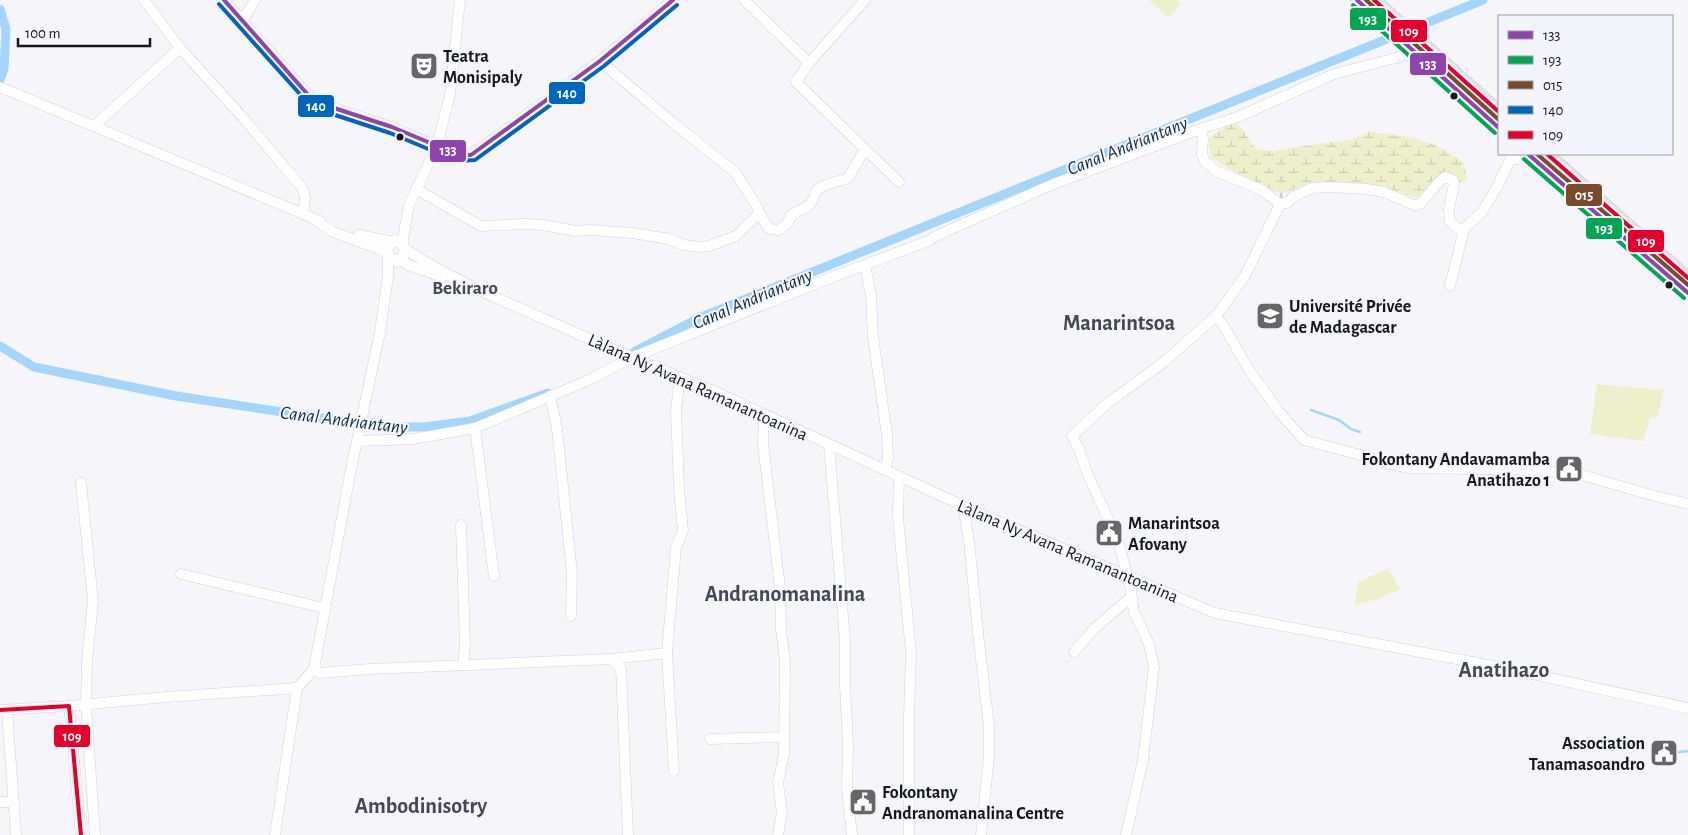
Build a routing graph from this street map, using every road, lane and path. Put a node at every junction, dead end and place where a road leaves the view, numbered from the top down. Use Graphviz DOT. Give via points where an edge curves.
graph roads {
  1 [pos="144,0"];
  2 [pos="224,0"];
  3 [pos="255,0"];
  4 [pos="460,0"];
  5 [pos="673,0"];
  6 [pos="744,0"];
  7 [pos="865,0"];
  8 [pos="1357,0"];
  9 [pos="1374,0"];
  10 [pos="243,20"];
  11 [pos="1396,28"];
  12 [pos="180,48"];
  13 [pos="1415,53"];
  14 [pos="600,61"];
  15 [pos="809,64"];
  16 [pos="0,87"];
  17 [pos="1498,111"];
  18 [pos="94,126"];
  19 [pos="1498,127"];
  20 [pos="1200,129"];
  21 [pos="437,146"];
  22 [pos="865,149"];
  23 [pos="1529,155"];
  24 [pos="1548,155"];
  25 [pos="899,182"];
  26 [pos="416,189"];
  27 [pos="1283,204"];
  28 [pos="303,214"];
  29 [pos="759,214"];
  30 [pos="314,219"];
  31 [pos="404,226"];
  32 [pos="1464,229"];
  33 [pos="393,242"];
  34 [pos="405,249"];
  35 [pos="388,254"];
  36 [pos="400,260"];
  37 [pos="865,265"];
  38 [pos="388,276"];
  39 [pos="1688,278"];
  40 [pos="1450,286"];
  41 [pos="481,291"];
  42 [pos="1688,293"];
  43 [pos="1219,320"];
  44 [pos="633,358"];
  45 [pos="680,377"];
  46 [pos="550,396"];
  47 [pos="764,416"];
  48 [pos="475,428"];
  49 [pos="358,441"];
  50 [pos="829,445"];
  51 [pos="885,470"];
  52 [pos="900,476"];
  53 [pos="81,483"];
  54 [pos="1688,504"];
  55 [pos="963,506"];
  56 [pos="461,525"];
  57 [pos="181,574"];
  58 [pos="494,576"];
  59 [pos="1129,578"];
  60 [pos="1131,597"];
  61 [pos="324,608"];
  62 [pos="571,616"];
  63 [pos="1074,652"];
  64 [pos="667,653"];
  65 [pos="611,659"];
  66 [pos="463,665"];
  67 [pos="314,669"];
  68 [pos="297,688"];
  69 [pos="86,705"];
  70 [pos="69,706"];
  71 [pos="1688,708"];
  72 [pos="3,710"];
  73 [pos="784,737"];
  74 [pos="710,739"];
  75 [pos="674,771"];
  76 [pos="0,802"];
  77 [pos="14,802"];
  78 [pos="16,835"];
  79 [pos="81,835"];
  80 [pos="95,835"];
  81 [pos="276,835"];
  82 [pos="628,835"];
  83 [pos="778,835"];
  84 [pos="852,835"];
  85 [pos="909,835"];
  86 [pos="981,835"];
  87 [pos="1126,835"];
  1 -- 12 [label="street"];
  2 -- 10 [label="street"];
  3 -- 10 [label="street"];
  4 -- 21 [label="street" via="450,95"];
  5 -- 14 [label="street"];
  6 -- 15 [label="street"];
  7 -- 15 [label="street"];
  8 -- 11 [label="main road"];
  9 -- 11 [label="main road"];
  10 -- 21 [label="street" via="310,96"];
  11 -- 13 [label="main road"];
  11 -- 17 [label="main road" via="1432,52"];
  12 -- 18 [label="street"];
  12 -- 28 [label="street" via="303,189"];
  13 -- 19 [label="main road"];
  13 -- 20 [label="street" via="1334,74 1252,111"];
  14 -- 21 [label="street" via="471,154 459,155"];
  14 -- 29 [label="street" via="735,172"];
  15 -- 22 [label="street" via="796,82"];
  16 -- 18 [label="street"];
  18 -- 28 [label="street"];
  20 -- 27 [label="street" via="1205,162 1218,172 1262,190"];
  20 -- 37 [label="street" via="1051,185 928,241"];
  21 -- 26 [label="street"];
  22 -- 25 [label="street"];
  22 -- 29 [label="street" via="848,178 816,191 809,206 791,215 788,223 779,230 769,229"];
  23 -- 32 [label="street" via="1510,160 1482,212"];
  23 -- 42 [label="main road"];
  24 -- 39 [label="main road"];
  26 -- 29 [label="street" via="481,226 525,224 575,231 633,233 700,247 736,236"];
  26 -- 31 [label="street"];
  27 -- 32 [label="street" via="1312,188 1329,187 1384,192 1414,205 1420,204 1445,177 1454,183 1450,222"];
  27 -- 43 [label="street"];
  28 -- 30 [label="street"];
  30 -- 33 [label="street" via="356,234"];
  30 -- 35 [label="street" via="333,232"];
  31 -- 33 [label="street"];
  31 -- 34 [label="street"];
  32 -- 40 [label="street"];
  33 -- 34 [label="street" via="402,244"];
  33 -- 35 [label="street" via="387,249"];
  34 -- 36 [label="street"];
  34 -- 41 [label="street"];
  35 -- 36 [label="street" via="391,259"];
  35 -- 38 [label="street"];
  36 -- 38 [label="street"];
  36 -- 41 [label="street"];
  37 -- 44 [label="street"];
  37 -- 51 [label="street" via="887,435"];
  38 -- 49 [label="street"];
  41 -- 44 [label="street, Làlana Ny Avana Ramanantoanina"];
  43 -- 54 [label="street" via="1249,370 1304,440 1410,468 1534,469 1582,475"];
  43 -- 59 [label="street" via="1108,403 1072,436 1118,541"];
  44 -- 45 [label="street, Làlana Ny Avana Ramanantoanina"];
  44 -- 46 [label="street"];
  45 -- 47 [label="street, Làlana Ny Avana Ramanantoanina"];
  45 -- 64 [label="street" via="676,410 683,530 676,547"];
  46 -- 48 [label="street"];
  46 -- 62 [label="street" via="557,428 571,564"];
  47 -- 50 [label="street, Làlana Ny Avana Ramanantoanina"];
  47 -- 73 [label="street" via="763,443 785,662"];
  48 -- 49 [label="street" via="413,439"];
  48 -- 58 [label="street"];
  49 -- 61 [label="street"];
  50 -- 51 [label="street, Làlana Ny Avana Ramanantoanina"];
  50 -- 84 [label="street" via="845,641 847,789"];
  51 -- 52 [label="street, Làlana Ny Avana Ramanantoanina"];
  52 -- 55 [label="street, Làlana Ny Avana Ramanantoanina"];
  52 -- 85 [label="street" via="898,518 911,653"];
  53 -- 69 [label="street" via="93,601"];
  55 -- 59 [label="street, Làlana Ny Avana Ramanantoanina"];
  55 -- 86 [label="street" via="989,726"];
  56 -- 66 [label="street"];
  57 -- 61 [label="street"];
  59 -- 60 [label="street"];
  59 -- 71 [label="street, Làlana Ny Avana Ramanantoanina" via="1215,613 1510,669"];
  60 -- 63 [label="street" via="1094,629"];
  60 -- 87 [label="street" via="1154,667 1143,760"];
  61 -- 67 [label="street"];
  64 -- 65 [label="street"];
  64 -- 75 [label="street"];
  65 -- 66 [label="street"];
  65 -- 82 [label="street" via="620,668"];
  66 -- 67 [label="street" via="320,672"];
  67 -- 68 [label="street"];
  68 -- 69 [label="street"];
  68 -- 81 [label="street"];
  69 -- 70 [label="street"];
  69 -- 80 [label="street"];
  70 -- 72 [label="street"];
  70 -- 79 [label="street"];
  72 -- 77 [label="street"];
  73 -- 74 [label="street"];
  73 -- 83 [label="street" via="778,783 782,812"];
  76 -- 77 [label="street"];
  77 -- 78 [label="street"];
}
